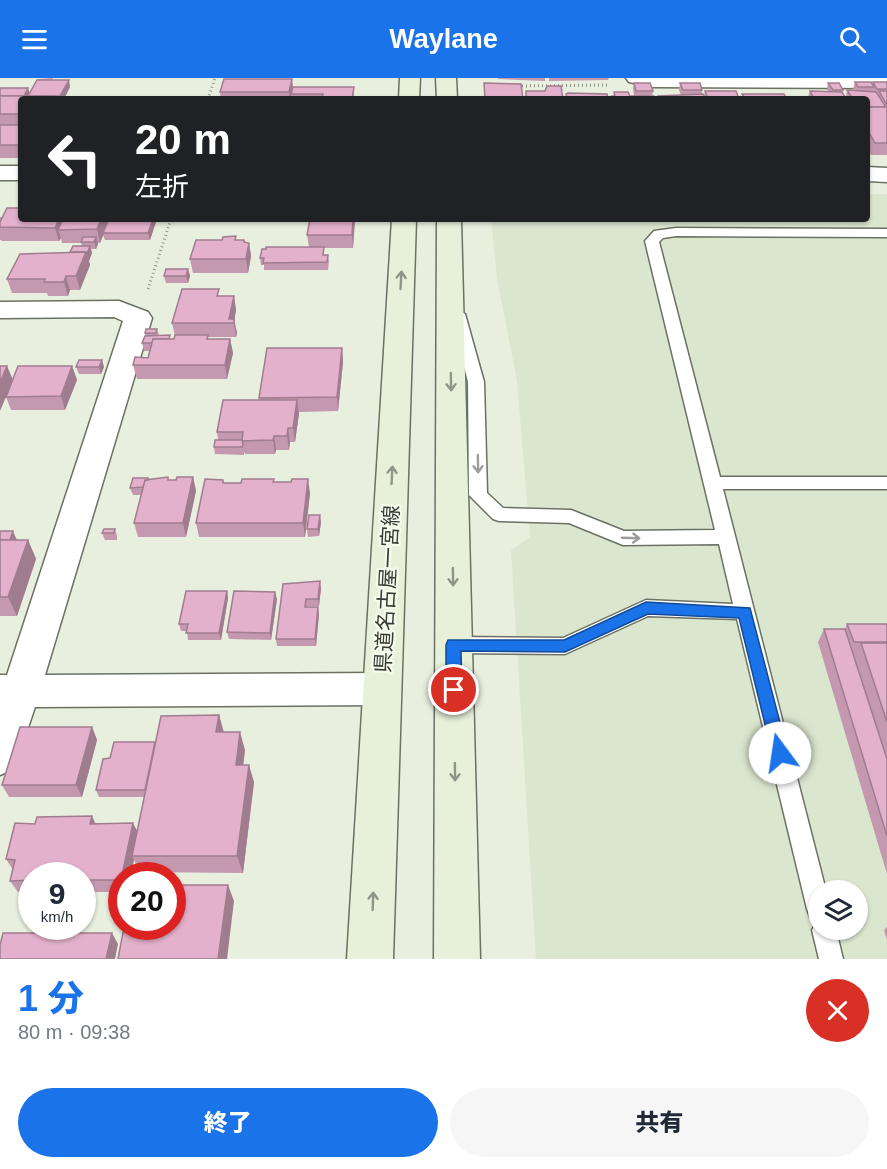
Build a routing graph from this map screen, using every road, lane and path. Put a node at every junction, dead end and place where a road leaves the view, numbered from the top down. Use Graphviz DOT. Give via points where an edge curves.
graph roads {
  1 [pos="214,78"];
  2 [pos="410,78"];
  3 [pos="446,78"];
  4 [pos="636,78"];
  5 [pos="791,80"];
  6 [pos="887,82"];
  7 [pos="612,85"];
  8 [pos="507,86"];
  9 [pos="209,96"];
  10 [pos="409,96"];
  11 [pos="447,96"];
  12 [pos="0,172"];
  13 [pos="18,172"];
  14 [pos="870,174"];
  15 [pos="887,175"];
  16 [pos="170,222"];
  17 [pos="404,222"];
  18 [pos="449,222"];
  19 [pos="887,233"];
  20 [pos="449,284"];
  21 [pos="0,310"];
  22 [pos="138,318"];
  23 [pos="713,483"];
  24 [pos="887,483"];
  25 [pos="726,537"];
  26 [pos="745,612"];
  27 [pos="454,645"];
  28 [pos="382,689"];
  29 [pos="10,691"];
  30 [pos="0,757"];
  31 [pos="812,880"];
  32 [pos="826,940"];
  33 [pos="370,959"];
  34 [pos="457,959"];
  35 [pos="831,959"];
  1 -- 9 [label="path"];
  2 -- 10 [label="main road"];
  3 -- 11 [label="main road"];
  4 -- 5 [label="street"];
  5 -- 6 [label="street"];
  7 -- 8 [label="path"];
  12 -- 13 [label="street"];
  14 -- 15 [label="street"];
  16 -- 22 [label="path"];
  28 -- 17 [label="main road, 県道名古屋一宮線, one-way"];
  18 -- 20 [label="main road"];
  19 -- 23 [label="lane" via="676,232 659,234 652,241"];
  20 -- 25 [label="lane, one-way" via="476,382 478,495 491,509 499,514 571,517 623,538"];
  20 -- 27 [label="main road, one-way"];
  21 -- 22 [label="street" via="118,309"];
  22 -- 29 [label="street"];
  23 -- 24 [label="lane"];
  23 -- 25 [label="lane"];
  25 -- 26 [label="lane"];
  26 -- 27 [label="lane" via="646,608 565,646"];
  26 -- 31 [label="lane"];
  27 -- 34 [label="main road, one-way"];
  28 -- 29 [label="street"];
  33 -- 28 [label="main road, 県道名古屋一宮線, one-way"];
  29 -- 30 [label="street"];
  32 -- 35 [label="lane"];
}
